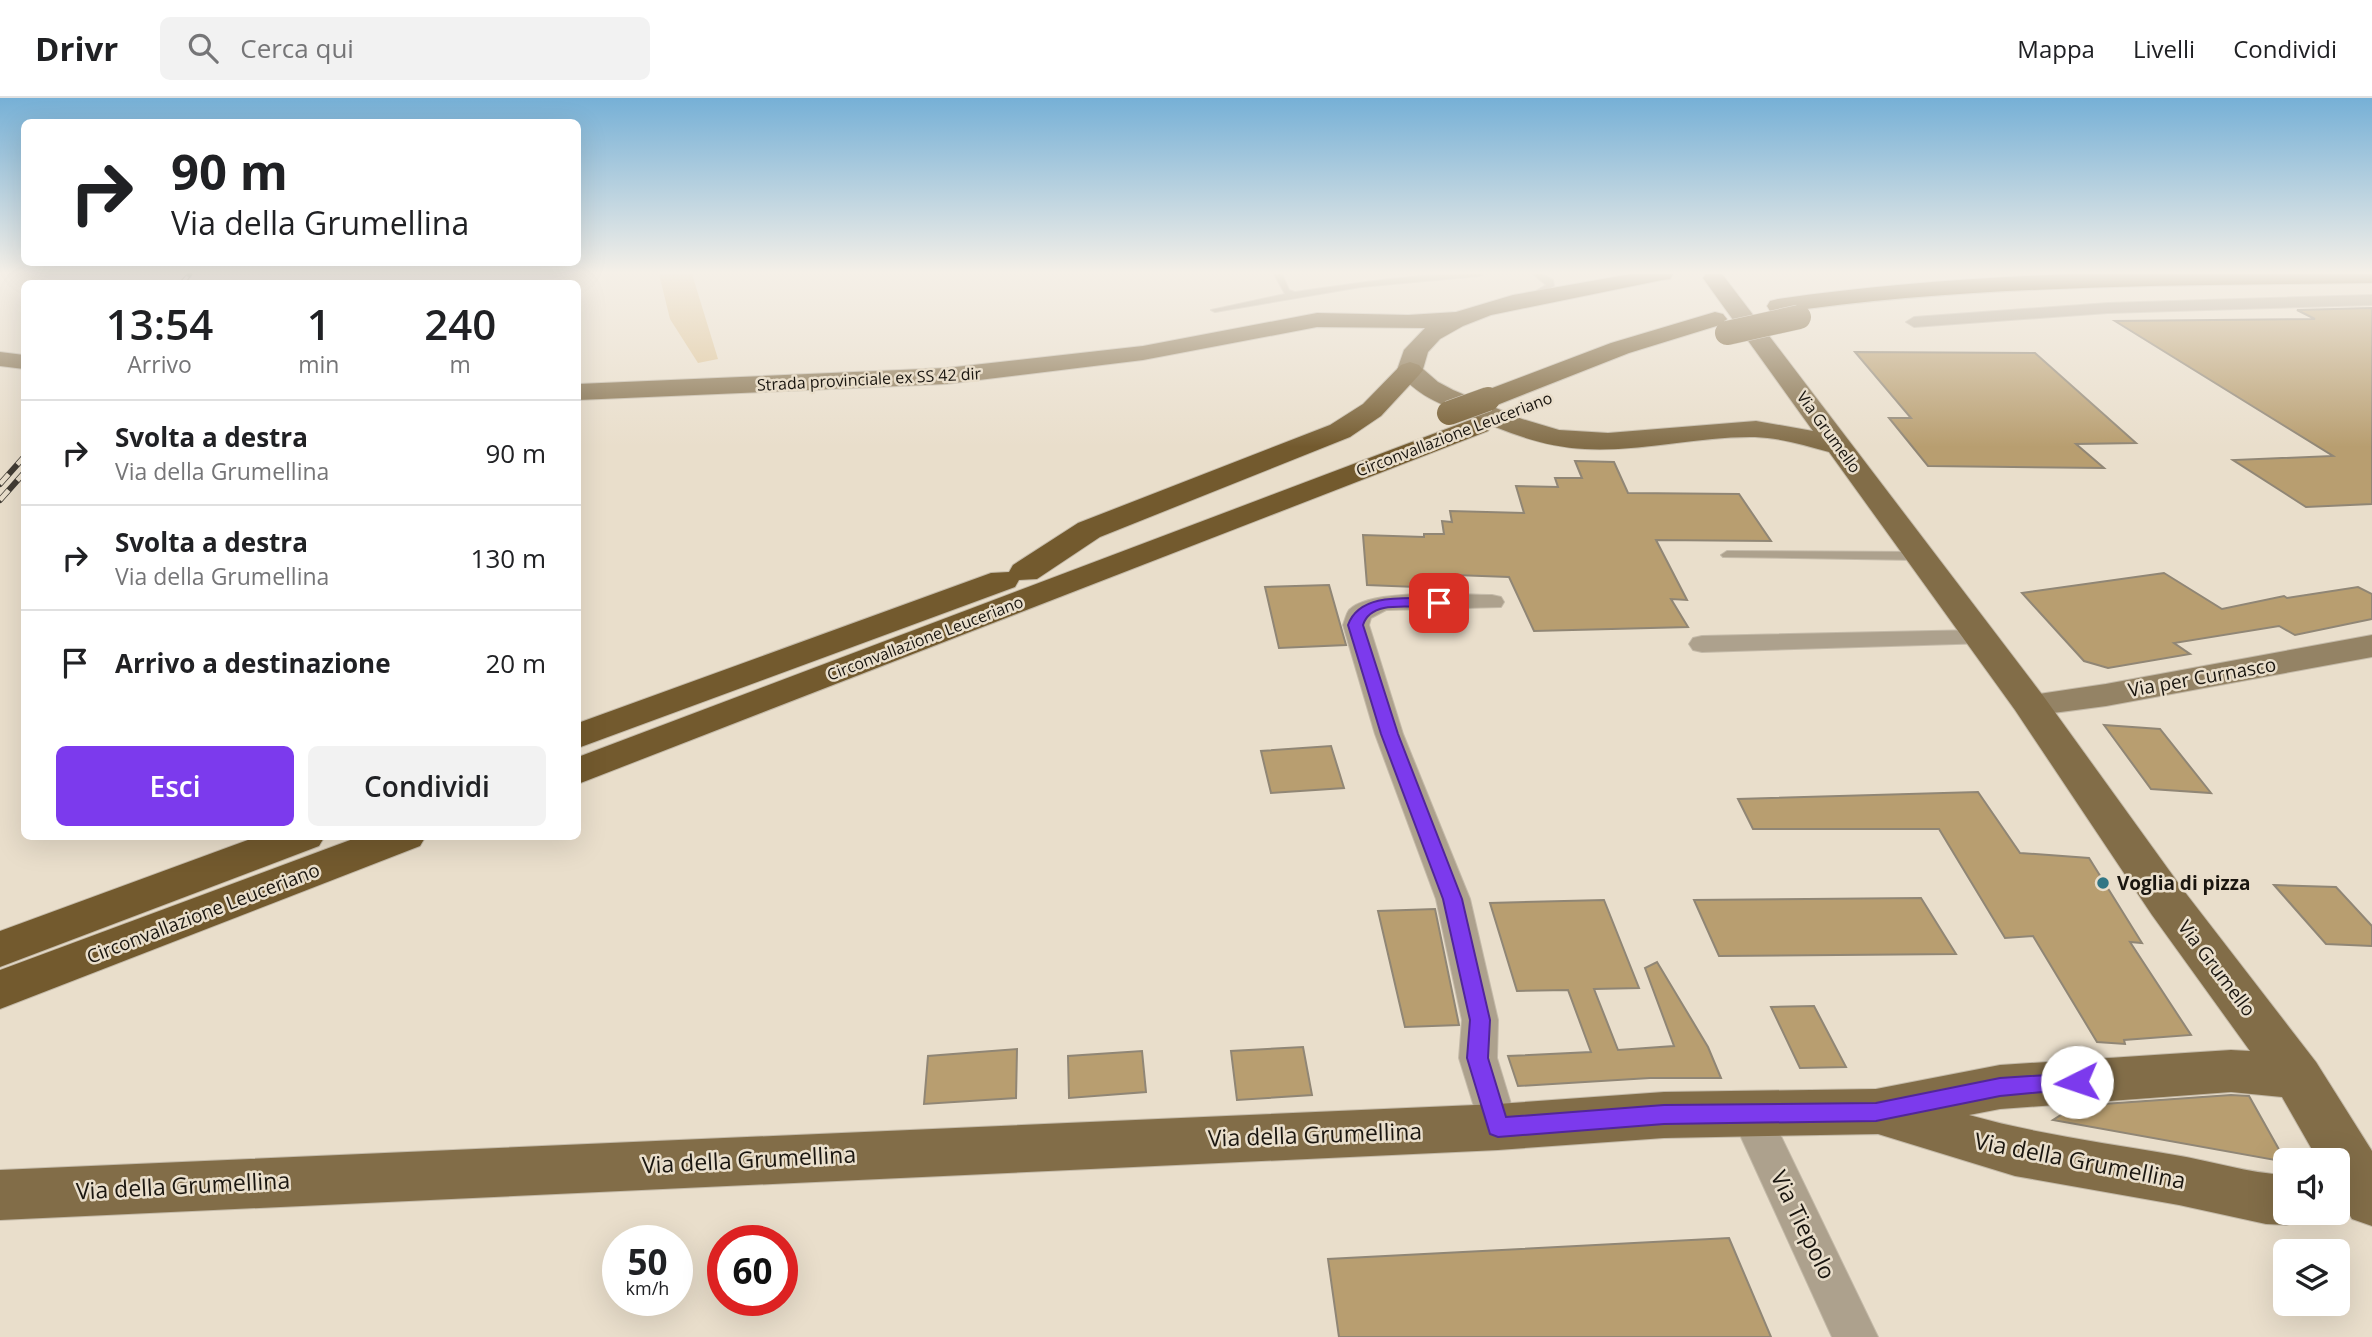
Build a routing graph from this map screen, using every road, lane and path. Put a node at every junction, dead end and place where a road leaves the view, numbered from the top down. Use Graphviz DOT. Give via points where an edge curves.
graph roads {
  1 [pos="1257,332"];
  2 [pos="1396,332"];
  3 [pos="1440,332"];
  4 [pos="1694,332"];
  5 [pos="1709,332"];
  6 [pos="1756,332"];
  7 [pos="0,359"];
  8 [pos="1413,361"];
  9 [pos="21,362"];
  10 [pos="581,392"];
  11 [pos="1483,412"];
  12 [pos="1840,446"];
  13 [pos="1727,555"];
  14 [pos="1919,556"];
  15 [pos="1025,572"];
  16 [pos="1492,602"];
  17 [pos="1979,638"];
  18 [pos="1702,644"];
  19 [pos="2372,646"];
  20 [pos="2031,705"];
  21 [pos="581,735"];
  22 [pos="581,770"];
  23 [pos="293,840"];
  24 [pos="395,840"];
  25 [pos="251,895"];
  26 [pos="0,949"];
  27 [pos="0,990"];
  28 [pos="0,1010"];
  29 [pos="2298,1077"];
  30 [pos="1750,1112"];
  31 [pos="1876,1112"];
  32 [pos="1498,1127"];
  33 [pos="0,1195"];
  34 [pos="2273,1199"];
  35 [pos="2350,1202"];
  36 [pos="2372,1202"];
  37 [pos="1855,1337"];
  1 -- 10 [label="main road, Strada provinciale ex SS 42 dir" via="1143,354 900,380"];
  2 -- 8 [label="main road, Strada provinciale ex SS 42 dir"];
  3 -- 8 [label="main road" via="1429,338"];
  4 -- 11 [label="highway, Circonvallazione Leuceriano" via="1620,348"];
  5 -- 11 [label="highway, Circonvallazione Leuceriano" via="1514,411"];
  6 -- 12 [label="main road, Via Grumello"];
  7 -- 9 [label="main road"];
  8 -- 12 [label="main road, Strada provinciale ex SS 42 dir" via="1417,380 1442,395 1559,438 1609,441 1756,429"];
  8 -- 15 [label="highway" via="1372,410 1340,431 1089,530"];
  11 -- 15 [label="highway, Circonvallazione Leuceriano, bridge" via="1449,414"];
  11 -- 22 [label="highway, Circonvallazione Leuceriano"];
  12 -- 14 [label="main road, Via Grumello"];
  13 -- 14 [label="lane"];
  14 -- 17 [label="main road, Via Grumello"];
  15 -- 21 [label="highway, Circonvallazione Leuceriano"];
  16 -- 32 [label="street" via="1386,603 1359,614 1356,625 1390,734 1452,899 1480,1020 1478,1058"];
  17 -- 18 [label="street"];
  17 -- 20 [label="main road, Via Grumello"];
  19 -- 20 [label="street, Via per Curnasco"];
  20 -- 29 [label="main road, Via Grumello" via="2168,902"];
  23 -- 26 [label="highway, Circonvallazione Leuceriano"];
  24 -- 25 [label="highway, Circonvallazione Leuceriano"];
  25 -- 27 [label="highway, Circonvallazione Leuceriano"];
  25 -- 28 [label="highway" via="183,942"];
  29 -- 31 [label="main road, Via della Grumellina" via="2231,1071 2000,1087"];
  29 -- 36 [label="main road, Via Grumello"];
  30 -- 31 [label="main road, Via della Grumellina"];
  30 -- 32 [label="main road, Via della Grumellina"];
  30 -- 37 [label="street, Via Tiepolo"];
  31 -- 34 [label="main road, Via della Grumellina" via="2015,1152"];
  32 -- 33 [label="main road, Via della Grumellina"];
  35 -- 36 [label="main road"];
}
